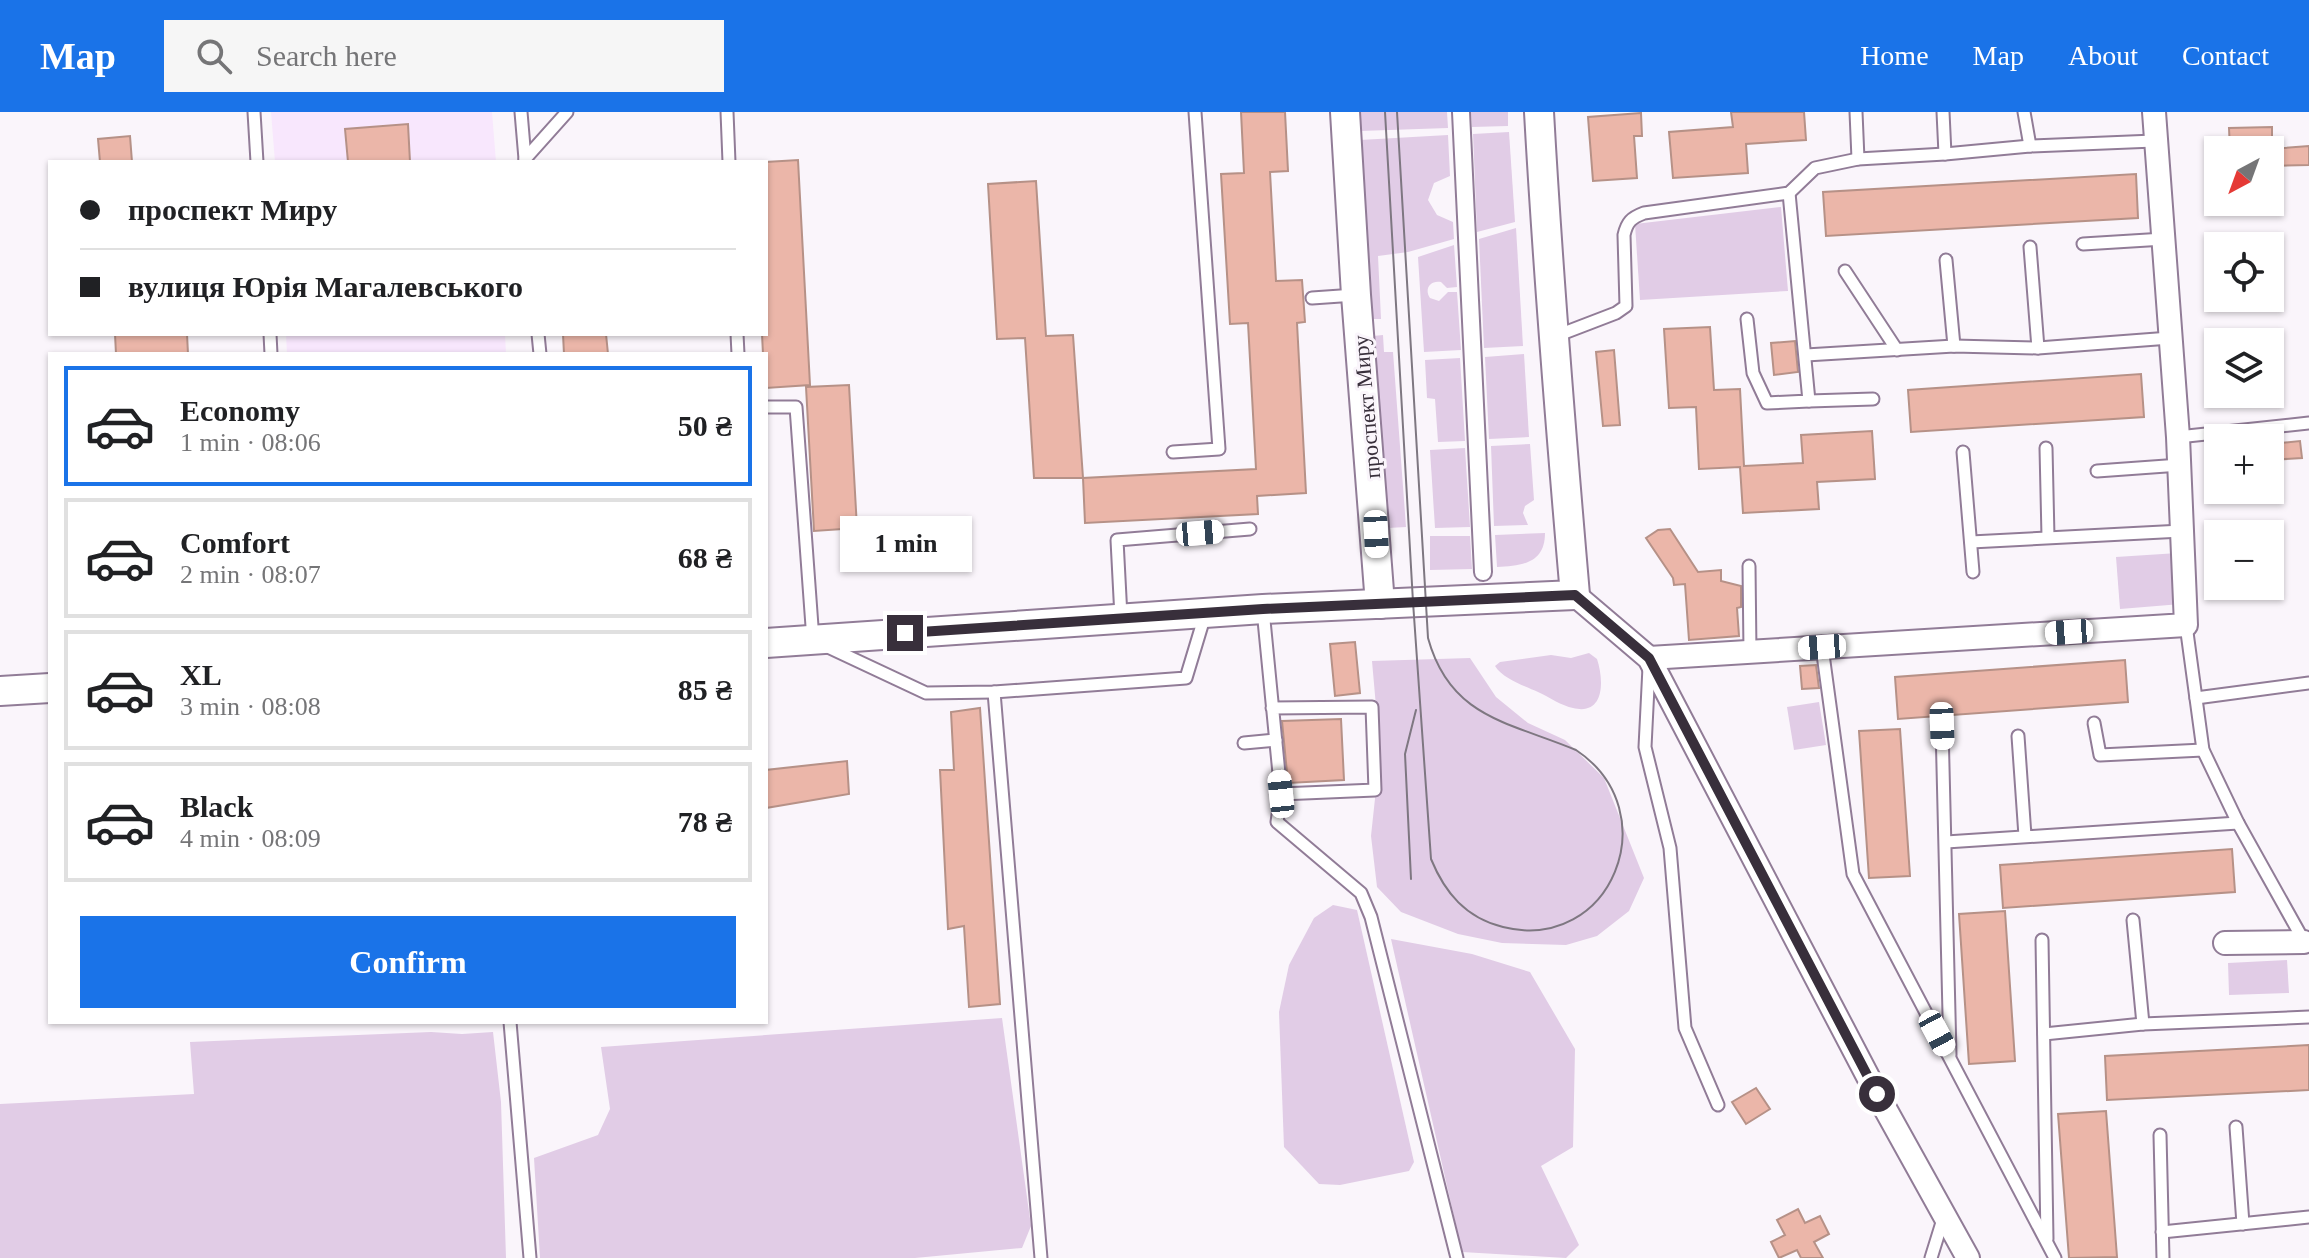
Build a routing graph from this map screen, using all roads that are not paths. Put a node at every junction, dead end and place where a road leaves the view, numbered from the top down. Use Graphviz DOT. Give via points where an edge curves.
graph roads {
  1 [pos="254,112"];
  2 [pos="521,112"];
  3 [pos="567,112"];
  4 [pos="727,112"];
  5 [pos="1195,112"];
  6 [pos="1345,112"];
  7 [pos="1461,112"];
  8 [pos="1539,112"];
  9 [pos="1856,112"];
  10 [pos="1943,112"];
  11 [pos="2024,112"];
  12 [pos="2154,112"];
  13 [pos="2154,141"];
  14 [pos="2030,146"];
  15 [pos="1945,154"];
  16 [pos="1858,159"];
  17 [pos="257,160"];
  18 [pos="525,160"];
  19 [pos="729,160"];
  20 [pos="1789,193"];
  21 [pos="2164,239"];
  22 [pos="2083,244"];
  23 [pos="2030,247"];
  24 [pos="1946,260"];
  25 [pos="1845,271"];
  26 [pos="1356,295"];
  27 [pos="1312,298"];
  28 [pos="1747,319"];
  29 [pos="1553,337"];
  30 [pos="2170,338"];
  31 [pos="1954,346"];
  32 [pos="2038,348"];
  33 [pos="1897,350"];
  34 [pos="1806,355"];
  35 [pos="1873,399"];
  36 [pos="1809,401"];
  37 [pos="768,407"];
  38 [pos="2309,423"];
  39 [pos="2178,437"];
  40 [pos="2046,448"];
  41 [pos="1173,452"];
  42 [pos="1963,452"];
  43 [pos="2180,465"];
  44 [pos="2097,471"];
  45 [pos="1250,529"];
  46 [pos="2182,531"];
  47 [pos="2048,537"];
  48 [pos="1971,542"];
  49 [pos="1749,566"];
  50 [pos="1483,572"];
  51 [pos="1973,572"];
  52 [pos="1575,595"];
  53 [pos="1380,604"];
  54 [pos="1263,609"];
  55 [pos="1206,613"];
  56 [pos="1121,618"];
  57 [pos="2186,625"];
  58 [pos="813,640"];
  59 [pos="768,643"];
  60 [pos="1822,647"];
  61 [pos="1750,652"];
  62 [pos="1649,658"];
  63 [pos="2309,683"];
  64 [pos="48,688"];
  65 [pos="0,691"];
  66 [pos="994,692"];
  67 [pos="2196,698"];
  68 [pos="1272,708"];
  69 [pos="2094,723"];
  70 [pos="1942,726"];
  71 [pos="2018,736"];
  72 [pos="1276,740"];
  73 [pos="1244,743"];
  74 [pos="2203,750"];
  75 [pos="1281,794"];
  76 [pos="2238,823"];
  77 [pos="2025,836"];
  78 [pos="1946,842"];
  79 [pos="2133,920"];
  80 [pos="2042,940"];
  81 [pos="2225,943"];
  82 [pos="2307,946"];
  83 [pos="2309,1017"];
  84 [pos="510,1024"];
  85 [pos="2143,1024"];
  86 [pos="2044,1034"];
  87 [pos="1951,1060"];
  88 [pos="1718,1105"];
  89 [pos="2236,1127"];
  90 [pos="2160,1135"];
  91 [pos="1944,1215"];
  92 [pos="2309,1217"];
  93 [pos="2243,1224"];
  94 [pos="2162,1232"];
  95 [pos="2047,1244"];
  96 [pos="530,1258"];
  97 [pos="1041,1258"];
  98 [pos="1457,1258"];
  99 [pos="1931,1258"];
  100 [pos="1968,1258"];
  101 [pos="2055,1258"];
  102 [pos="2163,1258"];
  1 -- 17 [label="lane"];
  2 -- 18 [label="lane"];
  3 -- 18 [label="lane"];
  4 -- 19 [label="lane"];
  5 -- 41 [label="lane" via="1219,449"];
  6 -- 26 [label="street, проспект Миру"];
  7 -- 50 [label="street"];
  8 -- 29 [label="street"];
  9 -- 16 [label="lane"];
  10 -- 15 [label="lane"];
  11 -- 14 [label="lane"];
  12 -- 13 [label="street"];
  13 -- 14 [label="lane"];
  13 -- 21 [label="street"];
  14 -- 15 [label="lane"];
  15 -- 16 [label="lane"];
  16 -- 20 [label="lane" via="1815,168"];
  20 -- 29 [label="lane" via="1632,218 1624,235 1626,306"];
  20 -- 34 [label="lane"];
  21 -- 22 [label="lane"];
  21 -- 30 [label="street"];
  23 -- 32 [label="lane"];
  24 -- 31 [label="lane"];
  25 -- 33 [label="lane"];
  26 -- 27 [label="lane"];
  26 -- 53 [label="street, проспект Миру"];
  28 -- 36 [label="lane" via="1753,373 1767,403"];
  29 -- 52 [label="street"];
  30 -- 32 [label="lane"];
  30 -- 39 [label="street"];
  31 -- 32 [label="lane"];
  31 -- 33 [label="lane"];
  33 -- 34 [label="lane"];
  34 -- 36 [label="lane"];
  35 -- 36 [label="lane"];
  37 -- 58 [label="lane" via="796,407"];
  38 -- 39 [label="lane"];
  39 -- 43 [label="street"];
  40 -- 47 [label="lane"];
  42 -- 48 [label="lane"];
  43 -- 44 [label="lane"];
  43 -- 46 [label="street"];
  45 -- 56 [label="lane" via="1117,540"];
  46 -- 47 [label="lane"];
  46 -- 57 [label="street"];
  47 -- 48 [label="lane"];
  48 -- 51 [label="lane"];
  49 -- 61 [label="lane"];
  52 -- 53 [label="street"];
  52 -- 62 [label="street"];
  53 -- 54 [label="street"];
  54 -- 55 [label="street"];
  54 -- 68 [label="lane"];
  55 -- 56 [label="street"];
  55 -- 66 [label="lane" via="1186,678"];
  56 -- 58 [label="street"];
  57 -- 60 [label="street"];
  57 -- 67 [label="lane"];
  58 -- 59 [label="street"];
  58 -- 66 [label="lane" via="926,693"];
  60 -- 61 [label="street"];
  60 -- 87 [label="lane" via="1853,874"];
  61 -- 62 [label="street"];
  62 -- 88 [label="lane" via="1645,747 1670,848 1685,1028"];
  62 -- 91 [label="street"];
  63 -- 67 [label="lane"];
  64 -- 65 [label="street"];
  66 -- 97 [label="lane"];
  67 -- 74 [label="lane"];
  68 -- 72 [label="lane"];
  68 -- 75 [label="lane" via="1372,707 1375,790"];
  69 -- 74 [label="lane" via="2100,755"];
  70 -- 78 [label="lane"];
  71 -- 77 [label="lane"];
  72 -- 73 [label="lane"];
  72 -- 75 [label="lane"];
  74 -- 76 [label="lane"];
  75 -- 98 [label="lane" via="1277,822 1361,893 1371,917"];
  76 -- 77 [label="lane"];
  76 -- 82 [label="lane"];
  77 -- 78 [label="lane"];
  78 -- 87 [label="lane"];
  79 -- 85 [label="lane"];
  80 -- 86 [label="lane"];
  81 -- 82 [label="street"];
  83 -- 85 [label="lane"];
  84 -- 96 [label="lane"];
  85 -- 86 [label="lane"];
  86 -- 95 [label="lane"];
  87 -- 95 [label="lane"];
  89 -- 93 [label="lane"];
  90 -- 94 [label="lane"];
  91 -- 99 [label="lane"];
  91 -- 100 [label="street"];
  92 -- 93 [label="lane"];
  93 -- 94 [label="lane"];
  94 -- 102 [label="lane"];
  95 -- 101 [label="lane"];
}
